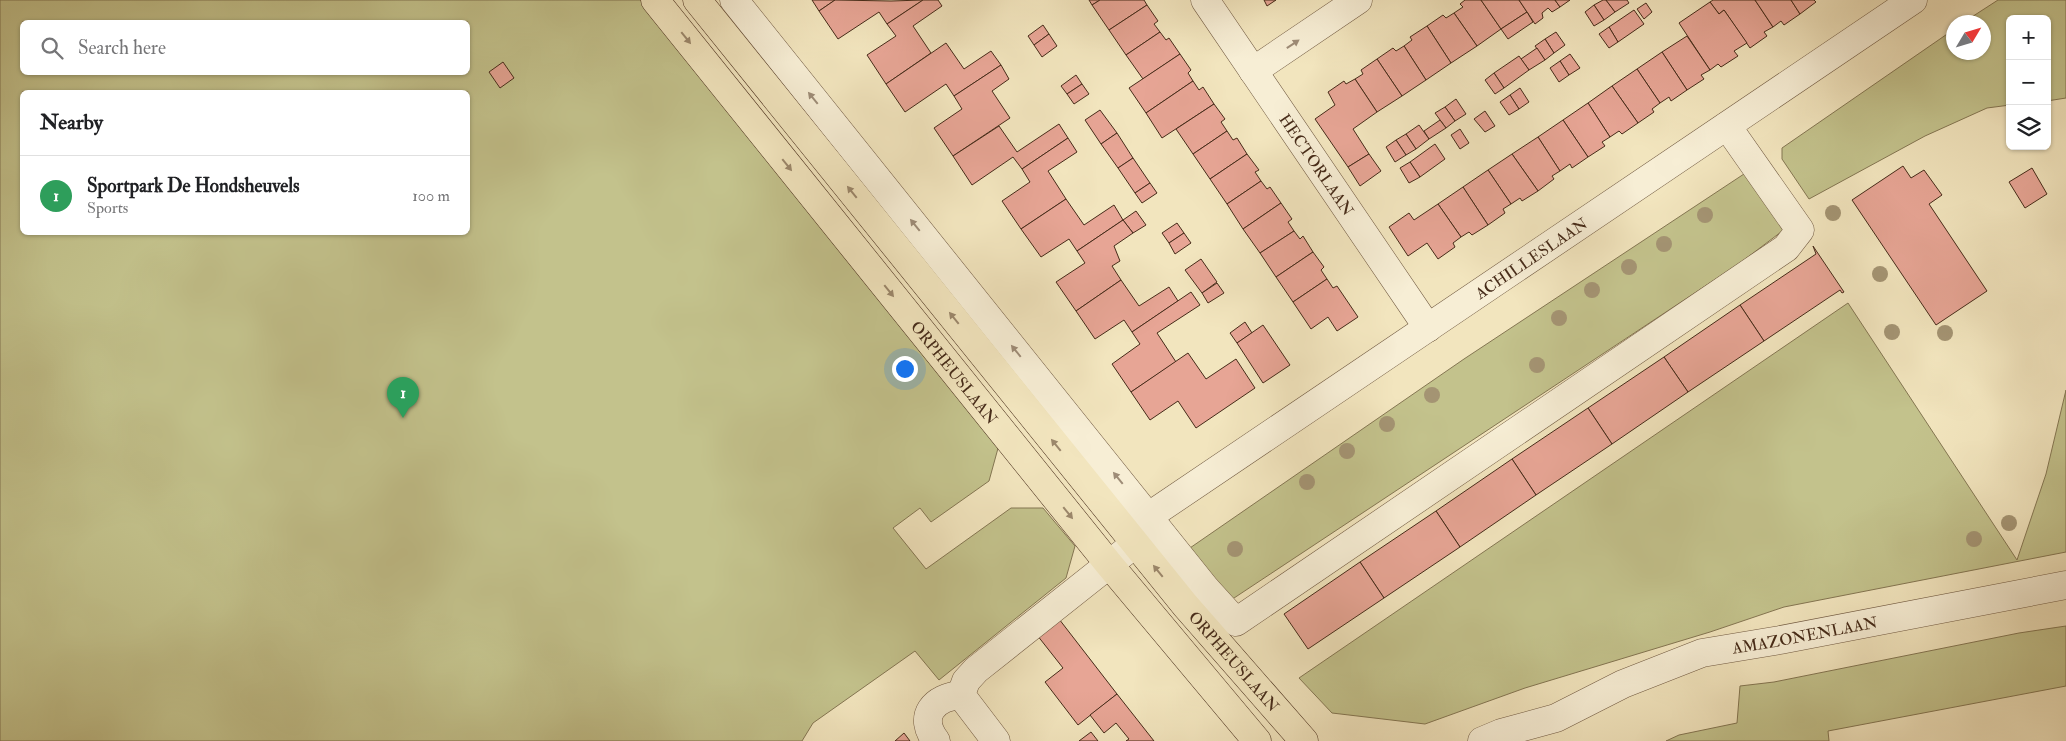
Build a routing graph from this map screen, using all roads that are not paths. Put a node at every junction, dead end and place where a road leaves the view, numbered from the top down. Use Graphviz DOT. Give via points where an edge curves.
graph roads {
  1 [pos="655,0"];
  2 [pos="697,0"];
  3 [pos="734,0"];
  4 [pos="1205,0"];
  5 [pos="1358,0"];
  6 [pos="1913,0"];
  7 [pos="1253,71"];
  8 [pos="1727,126"];
  9 [pos="1428,328"];
  10 [pos="1149,516"];
  11 [pos="1136,543"];
  12 [pos="1108,563"];
  13 [pos="2066,585"];
  14 [pos="1196,597"];
  15 [pos="961,695"];
  16 [pos="1556,718"];
  17 [pos="936,741"];
  18 [pos="996,741"];
  19 [pos="1257,741"];
  20 [pos="1304,741"];
  21 [pos="1482,741"];
  22 [pos="1537,741"];
  1 -- 12 [label="main road, ORPHEUSLAAN, one-way"];
  11 -- 2 [label="main road, ORPHEUSLAAN, one-way"];
  10 -- 3 [label="street, ORPHEUSLAAN, one-way"];
  4 -- 7 [label="street, HECTORLAAN"];
  7 -- 5 [label="street, one-way"];
  6 -- 8 [label="street, ACHILLESLAAN"];
  7 -- 9 [label="street, HECTORLAAN"];
  8 -- 9 [label="street, ACHILLESLAAN"];
  8 -- 14 [label="street" via="1800,230 1786,248 1236,622"];
  9 -- 10 [label="street, ACHILLESLAAN"];
  10 -- 14 [label="street, ORPHEUSLAAN"];
  11 -- 12 [label="street"];
  14 -- 11 [label="main road, ORPHEUSLAAN, one-way"];
  12 -- 15 [label="street" via="976,670"];
  12 -- 19 [label="main road, ORPHEUSLAAN"];
  13 -- 16 [label="street, AMAZONENLAAN" via="1702,653 1623,684"];
  14 -- 20 [label="main road, ORPHEUSLAAN"];
  15 -- 17 [label="street" via="939,701 929,712 929,733"];
  15 -- 18 [label="street"];
  16 -- 21 [label="street, AMAZONENLAAN"];
  16 -- 22 [label="street, AMAZONENLAAN"];
}
